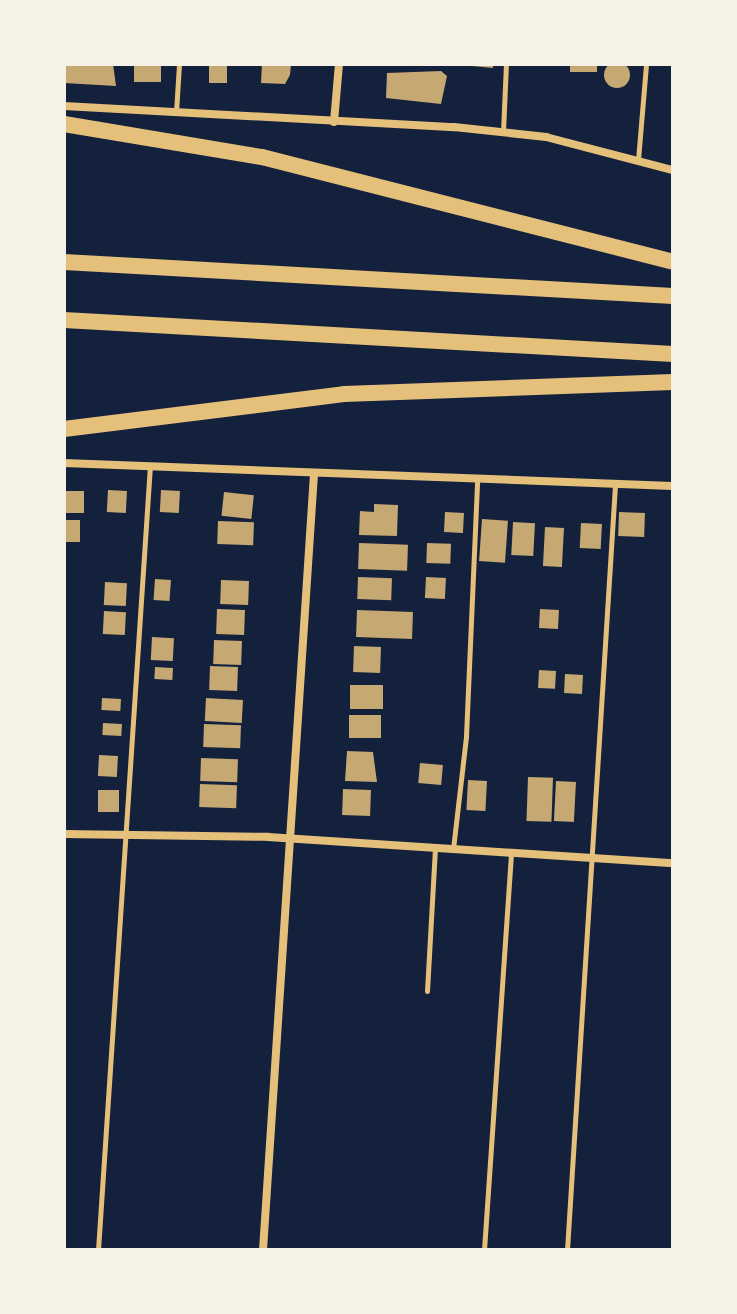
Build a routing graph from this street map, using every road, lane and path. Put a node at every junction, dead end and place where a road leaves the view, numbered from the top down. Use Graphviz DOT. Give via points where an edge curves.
graph roads {
  1 [pos="179,64"];
  2 [pos="339,64"];
  3 [pos="506,64"];
  4 [pos="646,64"];
  5 [pos="64,106"];
  6 [pos="176,113"];
  7 [pos="334,122"];
  8 [pos="64,124"];
  9 [pos="503,132"];
  10 [pos="638,160"];
  11 [pos="673,170"];
  12 [pos="64,262"];
  13 [pos="673,262"];
  14 [pos="673,296"];
  15 [pos="64,320"];
  16 [pos="673,354"];
  17 [pos="673,382"];
  18 [pos="64,429"];
  19 [pos="64,463"];
  20 [pos="150,465"];
  21 [pos="314,474"];
  22 [pos="477,480"];
  23 [pos="615,485"];
  24 [pos="673,486"];
  25 [pos="64,834"];
  26 [pos="126,835"];
  27 [pos="289,841"];
  28 [pos="435,849"];
  29 [pos="453,850"];
  30 [pos="511,853"];
  31 [pos="591,858"];
  32 [pos="673,863"];
  33 [pos="427,991"];
  34 [pos="98,1250"];
  35 [pos="263,1250"];
  36 [pos="484,1250"];
  37 [pos="567,1250"];
  1 -- 6 [label="lane"];
  2 -- 7 [label="street"];
  3 -- 9 [label="lane"];
  4 -- 10 [label="lane"];
  5 -- 6 [label="street"];
  6 -- 7 [label="street"];
  7 -- 9 [label="street"];
  8 -- 13 [label="highway" via="262,157"];
  9 -- 10 [label="street"];
  10 -- 11 [label="street"];
  12 -- 14 [label="highway"];
  15 -- 16 [label="highway"];
  17 -- 18 [label="highway" via="358,393"];
  19 -- 20 [label="street"];
  20 -- 21 [label="street"];
  20 -- 26 [label="lane"];
  21 -- 22 [label="street"];
  21 -- 27 [label="street"];
  22 -- 23 [label="street"];
  22 -- 29 [label="lane" via="466,736"];
  23 -- 24 [label="street"];
  23 -- 31 [label="lane"];
  25 -- 26 [label="street"];
  26 -- 27 [label="street"];
  26 -- 34 [label="lane"];
  27 -- 28 [label="street"];
  27 -- 35 [label="street"];
  28 -- 29 [label="street"];
  28 -- 33 [label="lane"];
  29 -- 30 [label="street"];
  30 -- 31 [label="street"];
  30 -- 36 [label="lane"];
  31 -- 32 [label="street"];
  31 -- 37 [label="lane"];
}
